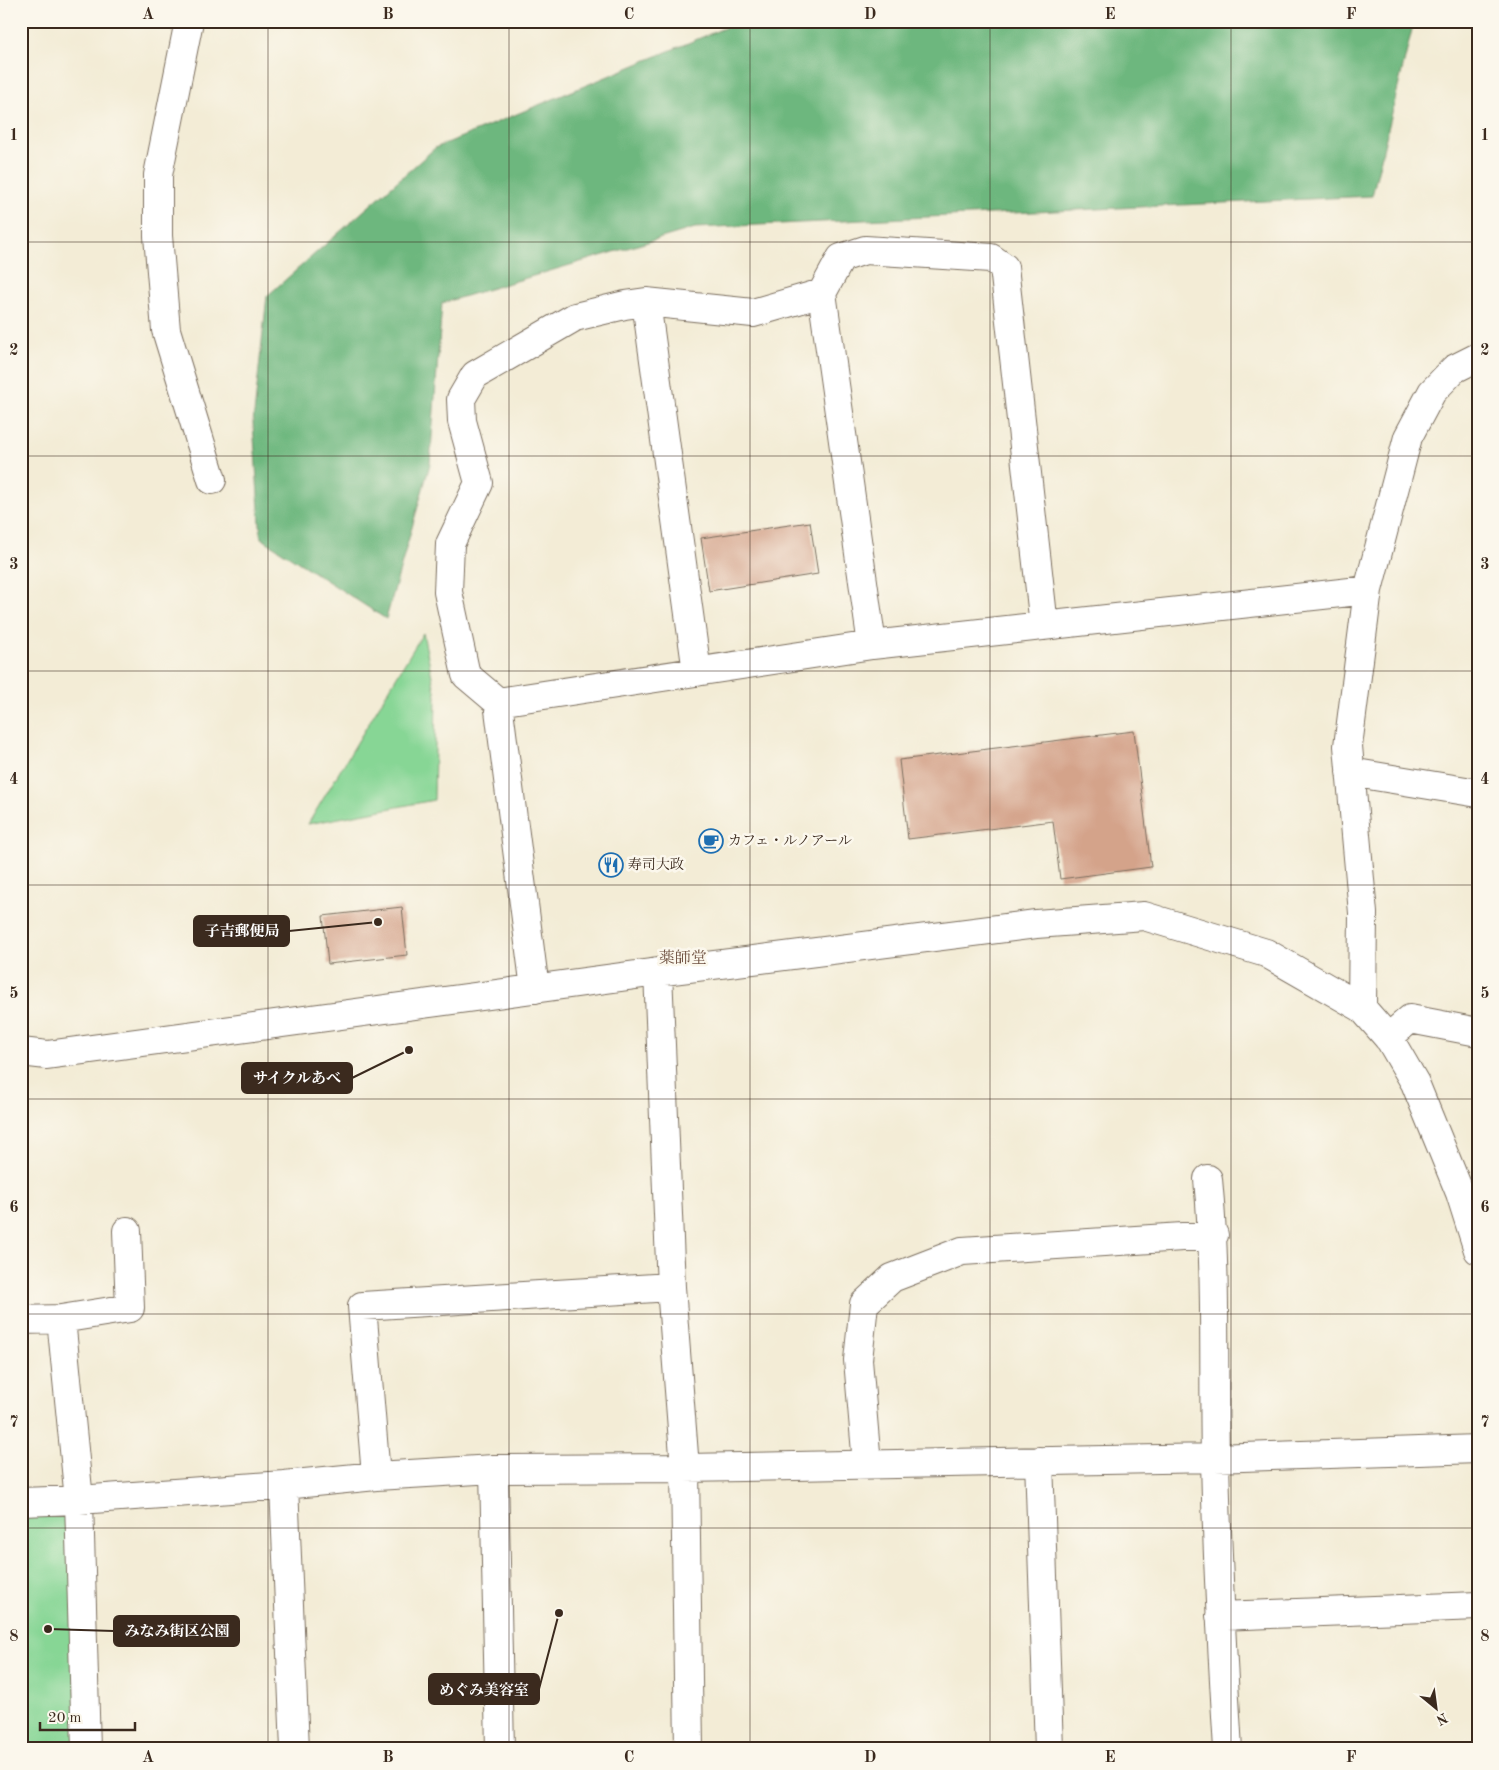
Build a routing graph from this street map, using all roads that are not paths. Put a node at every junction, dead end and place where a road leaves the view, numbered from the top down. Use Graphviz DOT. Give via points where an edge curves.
graph roads {
  1 [pos="189,21"];
  2 [pos="822,293"];
  3 [pos="646,302"];
  4 [pos="1478,357"];
  5 [pos="212,480"];
  6 [pos="1368,590"];
  7 [pos="1044,626"];
  8 [pos="872,645"];
  9 [pos="697,672"];
  10 [pos="498,702"];
  11 [pos="1350,772"];
  12 [pos="1478,793"];
  13 [pos="658,972"];
  14 [pos="535,989"];
  15 [pos="1362,1008"];
  16 [pos="1478,1032"];
  17 [pos="1388,1038"];
  18 [pos="21,1052"];
  19 [pos="1208,1179"];
  20 [pos="127,1232"];
  21 [pos="1214,1235"];
  22 [pos="1478,1250"];
  23 [pos="671,1287"];
  24 [pos="61,1319"];
  25 [pos="21,1320"];
  26 [pos="1478,1449"];
  27 [pos="1215,1458"];
  28 [pos="1039,1461"];
  29 [pos="867,1464"];
  30 [pos="685,1468"];
  31 [pos="494,1469"];
  32 [pos="376,1476"];
  33 [pos="284,1485"];
  34 [pos="79,1500"];
  35 [pos="21,1502"];
  36 [pos="1478,1606"];
  37 [pos="1220,1616"];
  38 [pos="86,1749"];
  39 [pos="295,1749"];
  40 [pos="500,1749"];
  41 [pos="689,1749"];
  42 [pos="1049,1749"];
  43 [pos="1228,1749"];
  1 -- 5 [label="street" via="158,175 158,236 166,330"];
  2 -- 3 [label="street" via="753,313"];
  2 -- 7 [label="street" via="841,258 866,250 991,258 1004,267"];
  2 -- 8 [label="street"];
  3 -- 9 [label="street"];
  3 -- 10 [label="street" via="575,317 475,375 461,400 462,421 479,483 450,544 448,592 466,675"];
  4 -- 6 [label="street" via="1454,369 1432,392 1408,436"];
  6 -- 7 [label="street"];
  6 -- 11 [label="street" via="1348,746"];
  7 -- 8 [label="street"];
  8 -- 9 [label="street"];
  9 -- 10 [label="street"];
  10 -- 14 [label="street"];
  11 -- 12 [label="street"];
  11 -- 15 [label="street" via="1363,914"];
  13 -- 14 [label="street"];
  13 -- 15 [label="street" via="1036,924 1144,916 1266,953"];
  13 -- 23 [label="street"];
  14 -- 18 [label="street" via="47,1056"];
  15 -- 17 [label="street"];
  16 -- 17 [label="street" via="1410,1019"];
  17 -- 22 [label="street" via="1415,1082 1460,1193"];
  19 -- 21 [label="street"];
  20 -- 24 [label="street" via="130,1308"];
  21 -- 27 [label="street"];
  21 -- 29 [label="street" via="962,1251 892,1278 864,1304 858,1360"];
  23 -- 30 [label="street"];
  23 -- 32 [label="street" via="362,1306"];
  24 -- 25 [label="street"];
  24 -- 34 [label="street"];
  26 -- 27 [label="street"];
  27 -- 28 [label="street"];
  27 -- 37 [label="street"];
  28 -- 29 [label="street"];
  28 -- 42 [label="street"];
  29 -- 30 [label="street"];
  30 -- 31 [label="street"];
  30 -- 41 [label="street"];
  31 -- 32 [label="street"];
  31 -- 40 [label="street"];
  32 -- 33 [label="street"];
  33 -- 34 [label="street"];
  33 -- 39 [label="street"];
  34 -- 35 [label="street"];
  34 -- 38 [label="street"];
  36 -- 37 [label="street"];
  37 -- 43 [label="street"];
}
